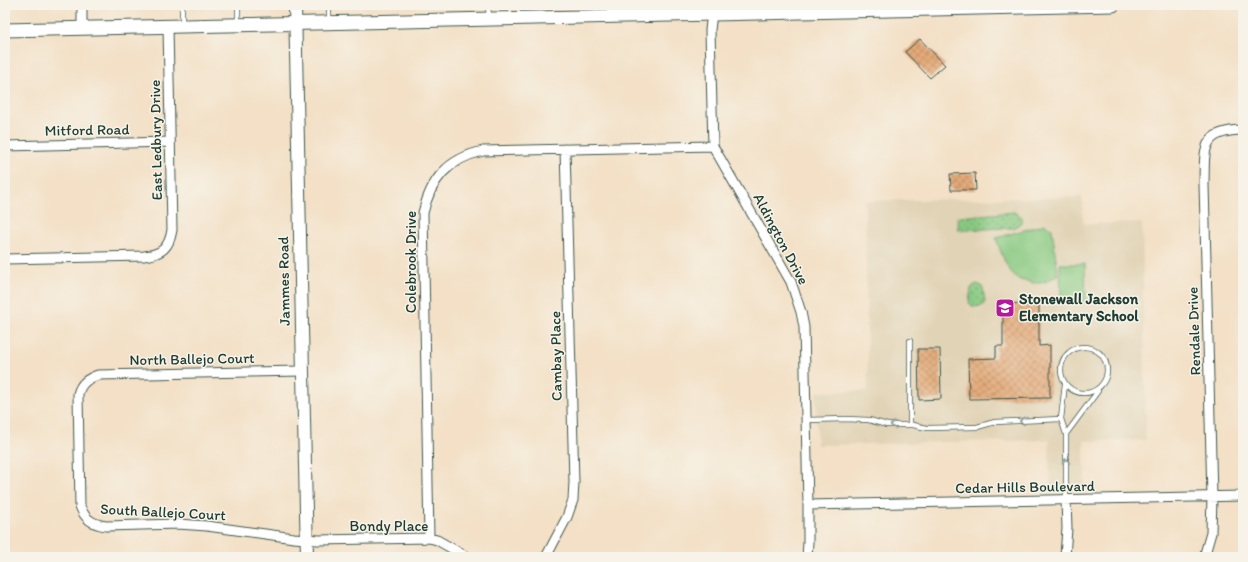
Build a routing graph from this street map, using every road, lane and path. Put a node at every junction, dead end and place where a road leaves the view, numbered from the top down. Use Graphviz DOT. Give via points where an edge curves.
graph roads {
  1 [pos="82,5"];
  2 [pos="182,5"];
  3 [pos="238,5"];
  4 [pos="295,5"];
  5 [pos="329,5"];
  6 [pos="488,5"];
  7 [pos="1113,5"];
  8 [pos="967,7"];
  9 [pos="650,10"];
  10 [pos="713,10"];
  11 [pos="615,11"];
  12 [pos="489,20"];
  13 [pos="329,23"];
  14 [pos="295,24"];
  15 [pos="238,25"];
  16 [pos="168,27"];
  17 [pos="182,27"];
  18 [pos="82,28"];
  19 [pos="5,30"];
  20 [pos="1243,130"];
  21 [pos="170,142"];
  22 [pos="5,146"];
  23 [pos="713,146"];
  24 [pos="565,149"];
  25 [pos="5,259"];
  26 [pos="910,341"];
  27 [pos="302,371"];
  28 [pos="1065,384"];
  29 [pos="1101,387"];
  30 [pos="1061,419"];
  31 [pos="806,420"];
  32 [pos="910,425"];
  33 [pos="1066,434"];
  34 [pos="1243,496"];
  35 [pos="1212,497"];
  36 [pos="1066,500"];
  37 [pos="808,505"];
  38 [pos="89,521"];
  39 [pos="429,538"];
  40 [pos="306,540"];
  41 [pos="307,557"];
  42 [pos="467,557"];
  43 [pos="546,557"];
  44 [pos="806,557"];
  45 [pos="1065,557"];
  46 [pos="1204,557"];
  1 -- 18 [label="street"];
  2 -- 17 [label="lane"];
  3 -- 15 [label="lane"];
  4 -- 14 [label="street, Jammes Road"];
  5 -- 13 [label="lane"];
  6 -- 12 [label="lane"];
  7 -- 8 [label="main road"];
  8 -- 10 [label="main road" via="780,12"];
  9 -- 10 [label="main road"];
  9 -- 11 [label="main road"];
  10 -- 23 [label="street, Aldington Drive" via="710,30"];
  11 -- 12 [label="main road"];
  12 -- 13 [label="main road"];
  13 -- 14 [label="main road"];
  14 -- 15 [label="main road"];
  14 -- 27 [label="street, Jammes Road"];
  15 -- 17 [label="main road"];
  16 -- 17 [label="main road"];
  16 -- 18 [label="main road"];
  16 -- 21 [label="street, East Ledbury Drive"];
  18 -- 19 [label="main road"];
  20 -- 35 [label="street, Rendale Drive" via="1225,131 1212,137 1205,153"];
  21 -- 22 [label="street, Mitford Road"];
  21 -- 25 [label="street, East Ledbury Drive" via="172,230 170,241 164,249 155,255 144,256"];
  23 -- 24 [label="street, Colebrook Drive"];
  23 -- 31 [label="street, Aldington Drive" via="781,263 797,298 804,327"];
  24 -- 39 [label="street, Colebrook Drive" via="483,151 469,154 441,173 426,197 423,213"];
  24 -- 43 [label="street, Cambay Place" via="574,482 573,500 567,517"];
  26 -- 32 [label="lane"];
  27 -- 38 [label="street, North Ballejo Court" via="98,375 84,382 78,394 80,506"];
  27 -- 40 [label="street, Jammes Road"];
  28 -- 29 [label="lane" via="1071,390 1087,394"];
  28 -- 29 [label="lane" via="1060,371 1065,357 1077,348 1084,347 1098,352 1107,364 1108,373"];
  28 -- 30 [label="lane"];
  29 -- 33 [label="lane"];
  30 -- 32 [label="lane, one-way" via="995,422 977,427 927,428"];
  30 -- 33 [label="lane"];
  32 -- 31 [label="lane, one-way" via="887,425 869,420"];
  31 -- 37 [label="street, Aldington Drive"];
  36 -- 33 [label="lane, one-way"];
  34 -- 35 [label="street, Cedar Hills Boulevard"];
  35 -- 36 [label="street, Cedar Hills Boulevard"];
  35 -- 46 [label="street, Rendale Drive" via="1211,533"];
  36 -- 37 [label="street, Cedar Hills Boulevard"];
  36 -- 45 [label="street"];
  37 -- 44 [label="street, Aldington Drive"];
  38 -- 40 [label="street, South Ballejo Court" via="106,526 207,526"];
  39 -- 40 [label="street, Bondy Place"];
  39 -- 42 [label="street, Bondy Place"];
  40 -- 41 [label="street, Jammes Road"];
}
